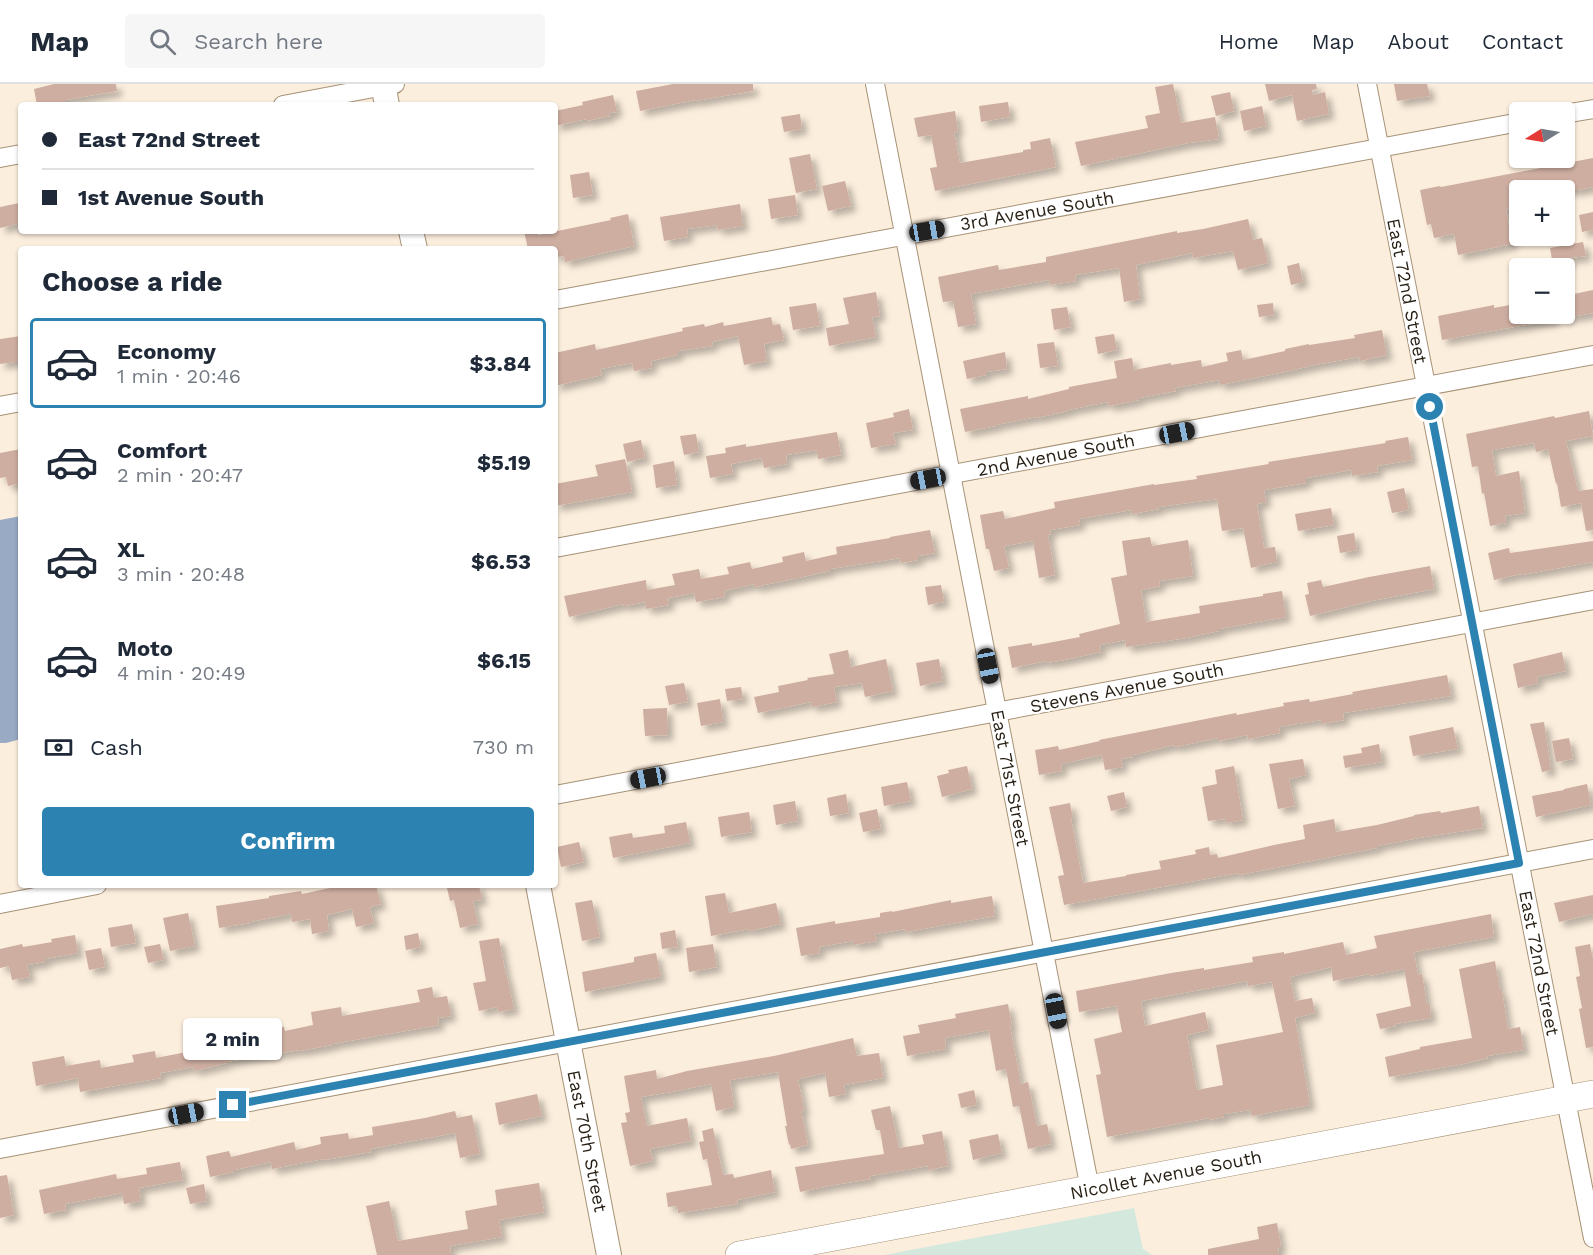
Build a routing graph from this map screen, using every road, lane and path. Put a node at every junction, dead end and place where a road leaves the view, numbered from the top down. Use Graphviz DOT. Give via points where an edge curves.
graph roads {
  1 [pos="875,84"];
  2 [pos="1367,84"];
  3 [pos="387,90"];
  4 [pos="304,102"];
  5 [pos="1593,109"];
  6 [pos="1575,112"];
  7 [pos="1509,124"];
  8 [pos="1379,148"];
  9 [pos="18,155"];
  10 [pos="0,158"];
  11 [pos="905,236"];
  12 [pos="558,299"];
  13 [pos="1593,355"];
  14 [pos="1426,386"];
  15 [pos="18,403"];
  16 [pos="0,406"];
  17 [pos="951,475"];
  18 [pos="558,547"];
  19 [pos="1593,600"];
  20 [pos="1473,623"];
  21 [pos="997,712"];
  22 [pos="558,794"];
  23 [pos="1593,849"];
  24 [pos="1519,863"];
  25 [pos="82,888"];
  26 [pos="539,888"];
  27 [pos="0,904"];
  28 [pos="1044,952"];
  29 [pos="568,1042"];
  30 [pos="1593,1094"];
  31 [pos="1565,1100"];
  32 [pos="0,1149"];
  33 [pos="1090,1189"];
  34 [pos="1593,1238"];
  35 [pos="609,1255"];
  36 [pos="739,1255"];
  1 -- 11 [label="street, East 71st Street"];
  2 -- 8 [label="street, East 72nd Street"];
  3 -- 4 [label="street"];
  5 -- 6 [label="street"];
  7 -- 8 [label="street, 3rd Avenue South"];
  8 -- 11 [label="street, 3rd Avenue South"];
  8 -- 14 [label="street, East 72nd Street"];
  9 -- 10 [label="street"];
  11 -- 12 [label="street, 3rd Avenue South"];
  11 -- 17 [label="street, East 71st Street"];
  13 -- 14 [label="street, 2nd Avenue South"];
  14 -- 17 [label="street, 2nd Avenue South"];
  14 -- 20 [label="street, East 72nd Street"];
  15 -- 16 [label="street"];
  17 -- 18 [label="street, 2nd Avenue South"];
  17 -- 21 [label="street, East 71st Street"];
  19 -- 20 [label="street, Stevens Avenue South"];
  20 -- 21 [label="street, Stevens Avenue South"];
  20 -- 24 [label="street, East 72nd Street"];
  21 -- 22 [label="street, Stevens Avenue South"];
  21 -- 28 [label="street, East 71st Street"];
  23 -- 24 [label="street"];
  24 -- 28 [label="street"];
  24 -- 31 [label="street, East 72nd Street"];
  25 -- 27 [label="street"];
  26 -- 29 [label="street, East 70th Street"];
  28 -- 29 [label="street"];
  28 -- 33 [label="street, East 71st Street"];
  29 -- 32 [label="street"];
  29 -- 35 [label="street, East 70th Street"];
  30 -- 31 [label="main road, Nicollet Avenue South"];
  31 -- 33 [label="main road, Nicollet Avenue South"];
  31 -- 34 [label="street, East 72nd Street"];
  33 -- 36 [label="main road, Nicollet Avenue South"];
}
